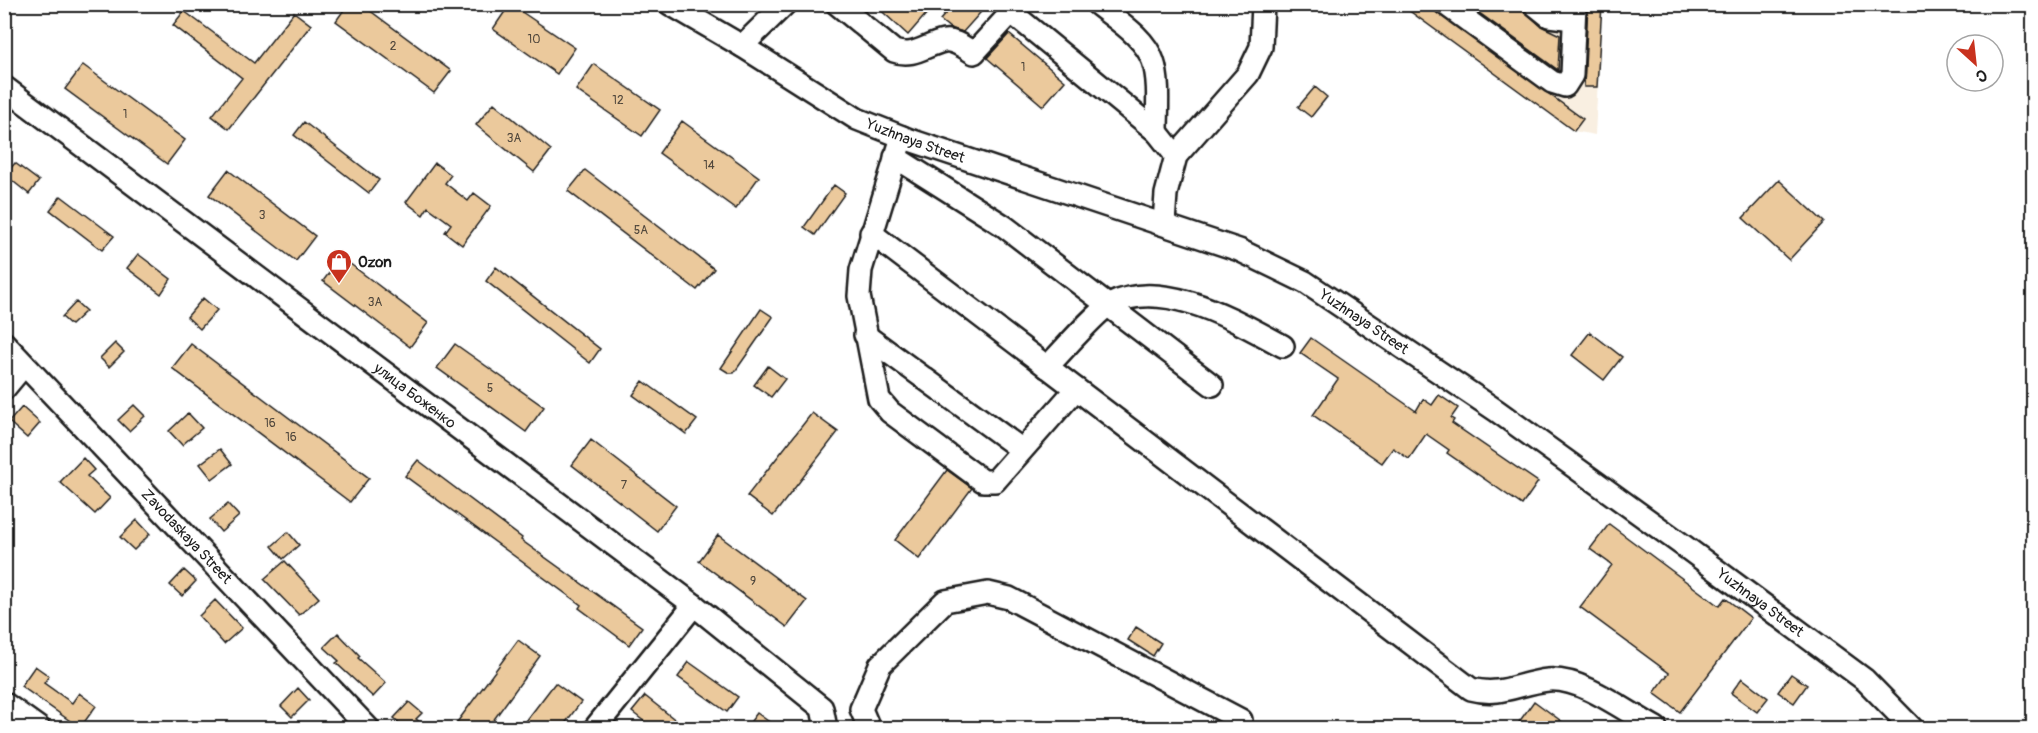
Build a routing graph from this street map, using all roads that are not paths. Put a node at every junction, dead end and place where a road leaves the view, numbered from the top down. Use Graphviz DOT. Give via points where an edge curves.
graph roads {
  1 [pos="670,4"];
  2 [pos="784,4"];
  3 [pos="837,4"];
  4 [pos="1096,4"];
  5 [pos="1263,4"];
  6 [pos="1445,4"];
  7 [pos="1534,4"];
  8 [pos="1015,9"];
  9 [pos="1574,12"];
  10 [pos="742,46"];
  11 [pos="6,92"];
  12 [pos="1157,132"];
  13 [pos="898,147"];
  14 [pos="1176,156"];
  15 [pos="1164,223"];
  16 [pos="871,233"];
  17 [pos="1108,306"];
  18 [pos="865,335"];
  19 [pos="4,343"];
  20 [pos="1283,346"];
  21 [pos="24,365"];
  22 [pos="1047,367"];
  23 [pos="1212,385"];
  24 [pos="4,389"];
  25 [pos="1076,389"];
  26 [pos="1020,448"];
  27 [pos="694,605"];
  28 [pos="4,703"];
  29 [pos="824,718"];
  30 [pos="1240,720"];
  31 [pos="39,729"];
  32 [pos="368,729"];
  33 [pos="595,729"];
  34 [pos="869,729"];
  35 [pos="1656,729"];
  36 [pos="1912,729"];
  1 -- 10 [label="street, Yuzhnaya Street"];
  2 -- 10 [label="street"];
  3 -- 8 [label="street" via="894,51 903,54 945,41 974,53"];
  4 -- 12 [label="street" via="1147,48 1154,62"];
  5 -- 14 [label="street" via="1261,47 1248,74"];
  6 -- 9 [label="street" via="1552,82 1565,86 1572,75"];
  7 -- 9 [label="street" via="1549,16"];
  8 -- 12 [label="street"];
  10 -- 13 [label="street, Yuzhnaya Street"];
  11 -- 27 [label="street, улица Боженко"];
  12 -- 14 [label="street"];
  13 -- 15 [label="street, Yuzhnaya Street"];
  13 -- 16 [label="street"];
  13 -- 17 [label="street"];
  14 -- 15 [label="street" via="1166,194"];
  15 -- 36 [label="street, Yuzhnaya Street" via="1239,250 1305,282 1407,348 1865,680"];
  16 -- 18 [label="street" via="859,296"];
  16 -- 22 [label="street"];
  17 -- 20 [label="street" via="1135,296 1167,297 1218,311"];
  17 -- 22 [label="street"];
  17 -- 23 [label="street"];
  18 -- 26 [label="street"];
  18 -- 26 [label="street" via="879,399 890,412 983,481 995,481"];
  19 -- 21 [label="street, Zavodaskaya Street"];
  21 -- 24 [label="street"];
  21 -- 32 [label="street, Zavodaskaya Street"];
  22 -- 25 [label="street"];
  25 -- 26 [label="street"];
  25 -- 35 [label="street" via="1471,689 1488,694 1549,680 1575,682"];
  27 -- 29 [label="street, улица Боженко"];
  27 -- 33 [label="street"];
  28 -- 31 [label="street"];
  30 -- 34 [label="street" via="1009,598 988,593 945,601 880,664 861,709"];
}
